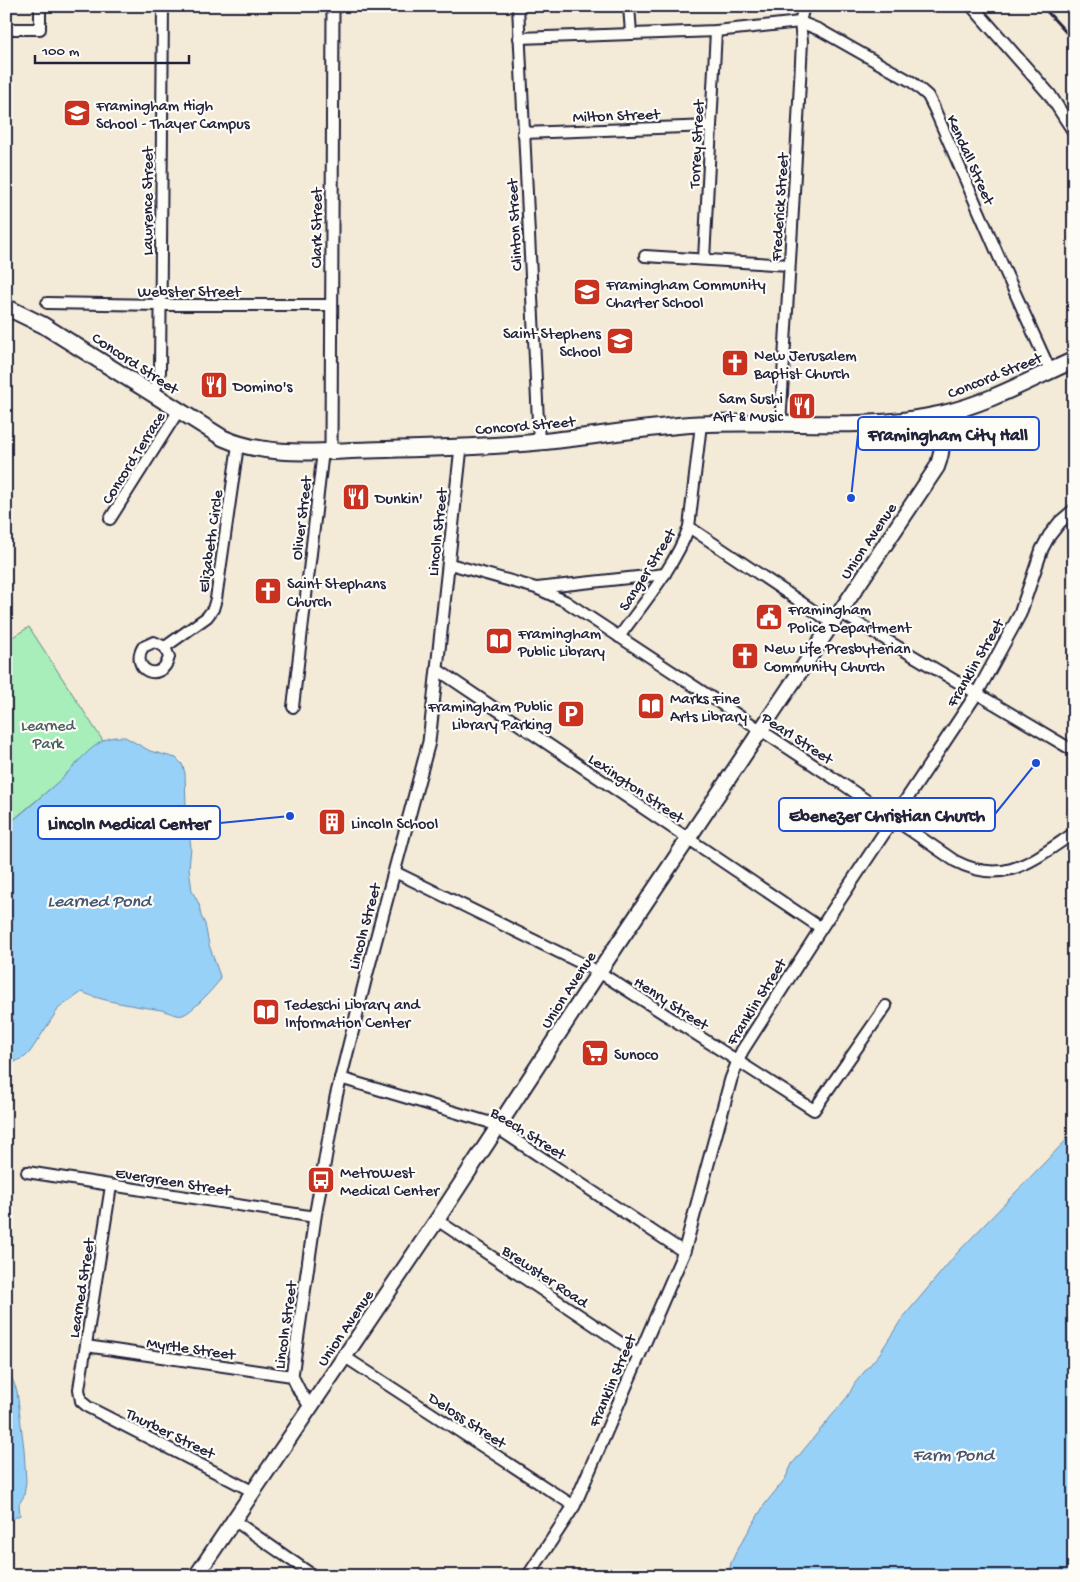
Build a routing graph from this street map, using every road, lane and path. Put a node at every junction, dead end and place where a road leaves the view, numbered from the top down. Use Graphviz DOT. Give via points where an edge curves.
graph roads {
  1 [pos="40,6"];
  2 [pos="162,6"];
  3 [pos="334,6"];
  4 [pos="518,6"];
  5 [pos="629,6"];
  6 [pos="804,6"];
  7 [pos="972,6"];
  8 [pos="800,22"];
  9 [pos="6,29"];
  10 [pos="716,31"];
  11 [pos="631,33"];
  12 [pos="519,38"];
  13 [pos="711,126"];
  14 [pos="523,132"];
  15 [pos="1074,132"];
  16 [pos="645,256"];
  17 [pos="704,259"];
  18 [pos="789,265"];
  19 [pos="47,303"];
  20 [pos="160,305"];
  21 [pos="331,305"];
  22 [pos="6,308"];
  23 [pos="1074,360"];
  24 [pos="1050,370"];
  25 [pos="154,394"];
  26 [pos="179,410"];
  27 [pos="940,414"];
  28 [pos="701,424"];
  29 [pos="780,424"];
  30 [pos="539,442"];
  31 [pos="238,445"];
  32 [pos="461,448"];
  33 [pos="327,451"];
  34 [pos="1074,510"];
  35 [pos="110,519"];
  36 [pos="689,527"];
  37 [pos="450,564"];
  38 [pos="665,574"];
  39 [pos="536,588"];
  40 [pos="836,617"];
  41 [pos="619,638"];
  42 [pos="165,647"];
  43 [pos="438,670"];
  44 [pos="977,692"];
  45 [pos="293,707"];
  46 [pos="760,731"];
  47 [pos="1074,751"];
  48 [pos="893,820"];
  49 [pos="1074,833"];
  50 [pos="688,839"];
  51 [pos="395,872"];
  52 [pos="820,928"];
  53 [pos="599,972"];
  54 [pos="886,1006"];
  55 [pos="737,1062"];
  56 [pos="340,1078"];
  57 [pos="498,1127"];
  58 [pos="27,1172"];
  59 [pos="111,1186"];
  60 [pos="315,1217"];
  61 [pos="437,1220"];
  62 [pos="684,1252"];
  63 [pos="86,1346"];
  64 [pos="639,1355"];
  65 [pos="345,1358"];
  66 [pos="292,1376"];
  67 [pos="79,1395"];
  68 [pos="311,1407"];
  69 [pos="254,1492"];
  70 [pos="574,1506"];
  71 [pos="235,1521"];
  72 [pos="196,1576"];
  73 [pos="314,1576"];
  74 [pos="528,1576"];
  1 -- 9 [label="street" via="40,28"];
  2 -- 20 [label="street, Lawrence Street"];
  3 -- 21 [label="street, Clark Street"];
  4 -- 12 [label="street, Clinton Street"];
  5 -- 11 [label="street"];
  6 -- 8 [label="street, Frederick Street"];
  7 -- 15 [label="street" via="1050,94"];
  8 -- 10 [label="street"];
  8 -- 18 [label="street, Frederick Street" via="802,42"];
  8 -- 24 [label="street, Kendall Street" via="912,82 928,96"];
  10 -- 11 [label="street"];
  10 -- 13 [label="street, Torrey Street"];
  11 -- 12 [label="street"];
  12 -- 14 [label="street, Clinton Street"];
  13 -- 14 [label="street, Milton Street"];
  13 -- 17 [label="street, Torrey Street"];
  14 -- 30 [label="street, Clinton Street"];
  16 -- 17 [label="street"];
  17 -- 18 [label="street"];
  18 -- 29 [label="street, Frederick Street"];
  19 -- 20 [label="street, Webster Street"];
  20 -- 21 [label="street, Webster Street"];
  20 -- 25 [label="street, Lawrence Street" via="160,372"];
  21 -- 33 [label="street, Clark Street"];
  22 -- 25 [label="main road, Concord Street" via="43,325"];
  23 -- 24 [label="main road, Concord Street"];
  24 -- 27 [label="main road, Concord Street" via="978,403"];
  25 -- 26 [label="main road, Concord Street"];
  26 -- 31 [label="main road, Concord Street"];
  26 -- 35 [label="street, Concord Terrace"];
  27 -- 29 [label="main road, Concord Street" via="883,422"];
  27 -- 40 [label="main road, Union Avenue" via="943,439 937,467"];
  28 -- 29 [label="main road, Concord Street"];
  28 -- 30 [label="main road, Concord Street"];
  28 -- 36 [label="street, Sanger Street"];
  30 -- 32 [label="main road, Concord Street"];
  31 -- 33 [label="main road, Concord Street" via="280,452"];
  31 -- 42 [label="street, Elizabeth Circle" via="213,609 208,617"];
  32 -- 33 [label="main road, Concord Street"];
  32 -- 37 [label="street, Lincoln Street"];
  33 -- 45 [label="street, Oliver Street"];
  34 -- 44 [label="street, Franklin Street" via="1048,536 1020,614"];
  36 -- 38 [label="street, Sanger Street"];
  36 -- 40 [label="street" via="745,565"];
  37 -- 39 [label="street, Pearl Street"];
  37 -- 43 [label="street, Lincoln Street"];
  38 -- 39 [label="street"];
  38 -- 41 [label="street, Sanger Street"];
  39 -- 41 [label="street, Pearl Street" via="565,601"];
  40 -- 44 [label="street"];
  40 -- 46 [label="main road, Union Avenue"];
  41 -- 46 [label="street, Pearl Street"];
  43 -- 50 [label="street, Lexington Street"];
  43 -- 51 [label="street, Lincoln Street" via="425,761"];
  44 -- 47 [label="street"];
  44 -- 48 [label="street, Franklin Street"];
  46 -- 48 [label="street, Pearl Street"];
  46 -- 50 [label="main road, Union Avenue"];
  48 -- 49 [label="street, Pearl Street" via="955,862 988,872 1023,865"];
  48 -- 52 [label="street, Franklin Street"];
  50 -- 52 [label="street, Lexington Street"];
  50 -- 53 [label="main road, Union Avenue"];
  51 -- 53 [label="street, Henry Street"];
  51 -- 56 [label="street, Lincoln Street"];
  52 -- 55 [label="street, Franklin Street" via="748,1038"];
  53 -- 55 [label="street, Henry Street"];
  53 -- 57 [label="main road, Union Avenue"];
  54 -- 55 [label="street, Henry Street" via="814,1110"];
  55 -- 62 [label="street, Franklin Street"];
  56 -- 57 [label="street, Beech Street"];
  56 -- 60 [label="street, Lincoln Street"];
  57 -- 61 [label="main road, Union Avenue"];
  57 -- 62 [label="street, Beech Street"];
  58 -- 59 [label="street, Evergreen Street"];
  59 -- 60 [label="street, Evergreen Street"];
  59 -- 63 [label="street, Learned Street"];
  60 -- 66 [label="street, Lincoln Street"];
  61 -- 64 [label="street, Brewster Road"];
  61 -- 65 [label="main road, Union Avenue"];
  62 -- 64 [label="street, Franklin Street"];
  63 -- 66 [label="street, Myrtle Street"];
  63 -- 67 [label="street, Learned Street"];
  64 -- 70 [label="street, Franklin Street"];
  65 -- 68 [label="main road, Union Avenue"];
  65 -- 70 [label="street, Deloss Street"];
  66 -- 68 [label="street, Lincoln Street"];
  67 -- 69 [label="street, Thurber Street" via="88,1407"];
  68 -- 69 [label="main road, Union Avenue"];
  69 -- 71 [label="main road, Union Avenue"];
  70 -- 74 [label="street, Franklin Street"];
  71 -- 72 [label="main road, Union Avenue"];
  71 -- 73 [label="street"];
}
